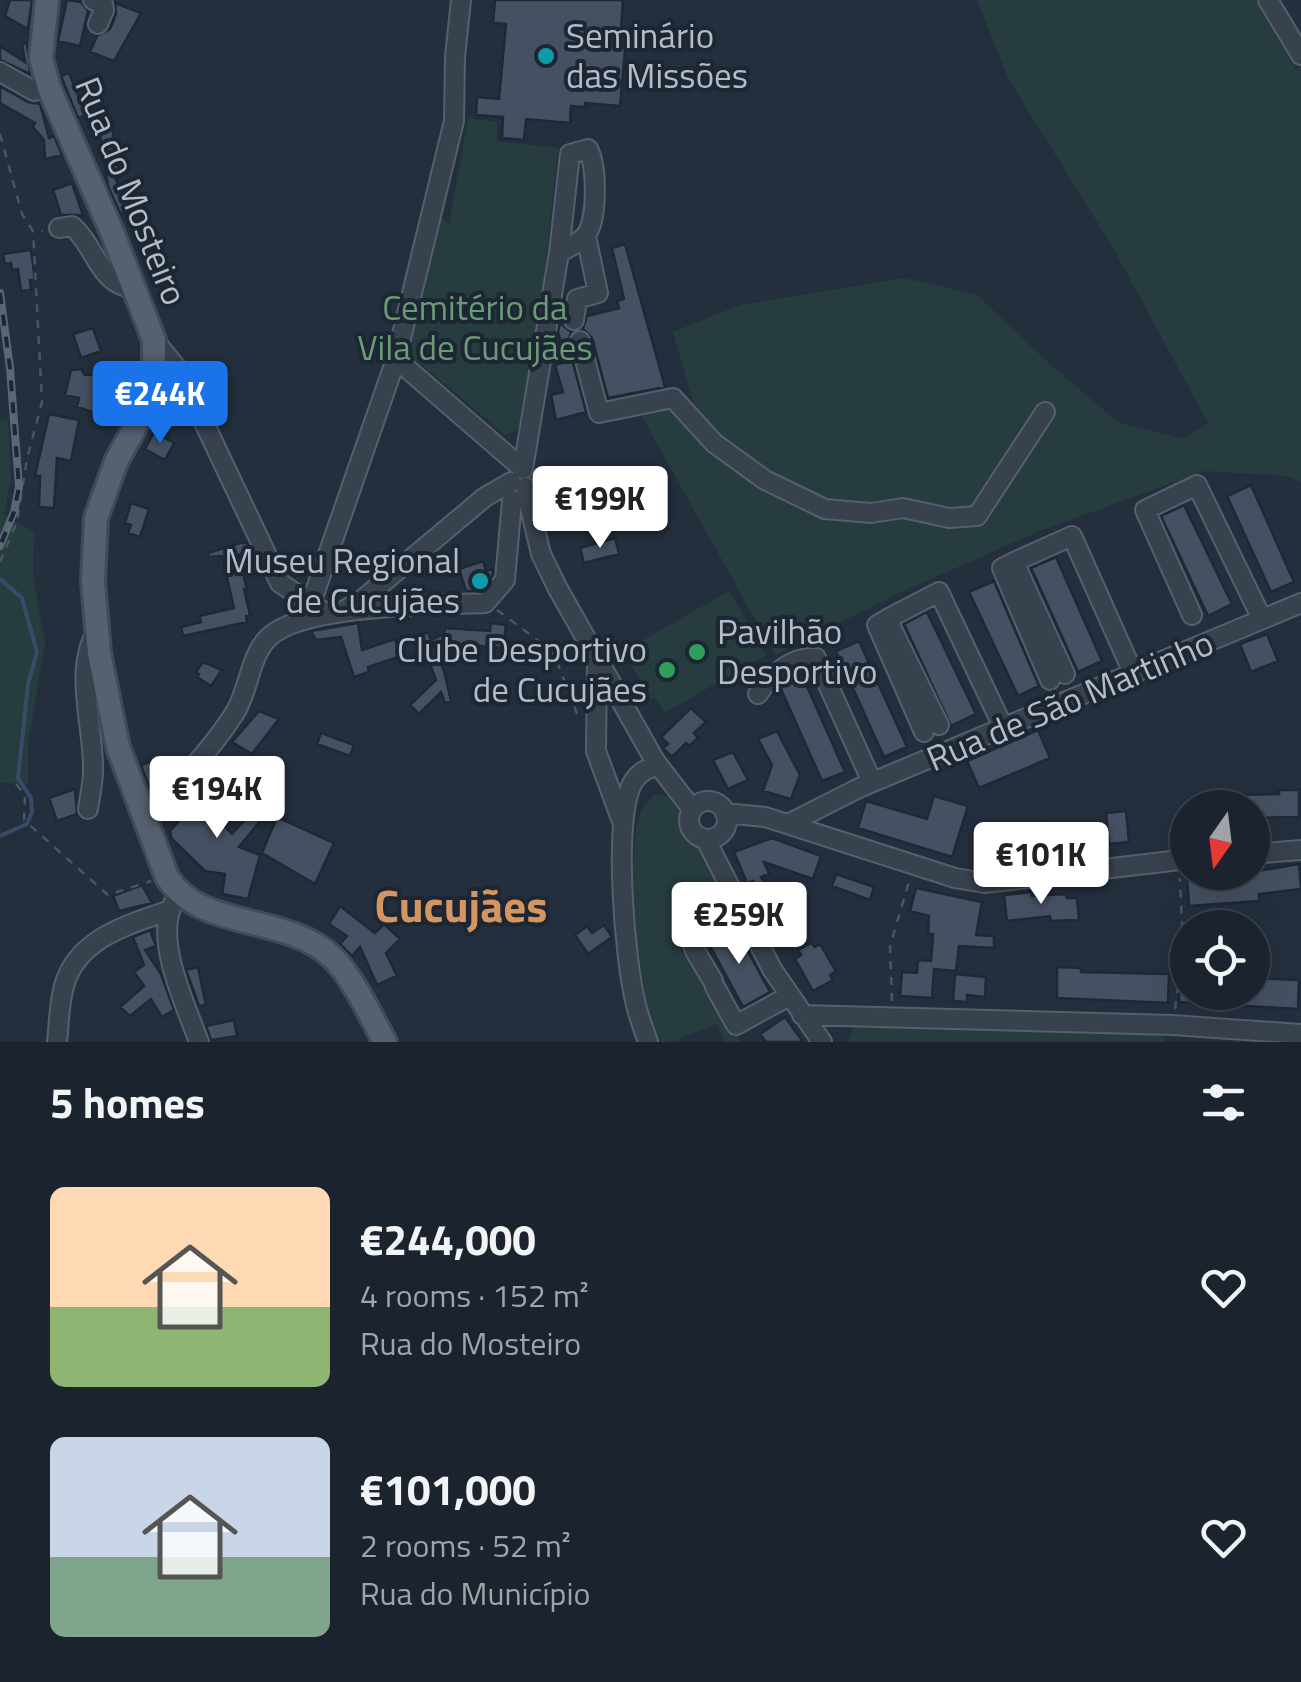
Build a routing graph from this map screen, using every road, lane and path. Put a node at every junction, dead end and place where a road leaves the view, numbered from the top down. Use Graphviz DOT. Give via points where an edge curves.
graph roads {
  1 [pos="47,0"];
  2 [pos="93,0"];
  3 [pos="462,0"];
  4 [pos="1268,0"];
  5 [pos="98,24"];
  6 [pos="1301,55"];
  7 [pos="0,72"];
  8 [pos="49,88"];
  9 [pos="0,134"];
  10 [pos="60,228"];
  11 [pos="33,231"];
  12 [pos="586,236"];
  13 [pos="559,253"];
  14 [pos="134,288"];
  15 [pos="574,320"];
  16 [pos="154,340"];
  17 [pos="580,341"];
  18 [pos="396,359"];
  19 [pos="1045,412"];
  20 [pos="518,485"];
  21 [pos="0,562"];
  22 [pos="1301,603"];
  23 [pos="325,611"];
  24 [pos="502,613"];
  25 [pos="1192,615"];
  26 [pos="1262,620"];
  27 [pos="97,631"];
  28 [pos="597,654"];
  29 [pos="1134,675"];
  30 [pos="1057,677"];
  31 [pos="758,694"];
  32 [pos="586,728"];
  33 [pos="932,728"];
  34 [pos="1004,730"];
  35 [pos="658,765"];
  36 [pos="872,782"];
  37 [pos="16,784"];
  38 [pos="839,799"];
  39 [pos="88,809"];
  40 [pos="692,809"];
  41 [pos="725,813"];
  42 [pos="146,820"];
  43 [pos="622,820"];
  44 [pos="788,824"];
  45 [pos="833,838"];
  46 [pos="706,840"];
  47 [pos="1301,850"];
  48 [pos="1270,853"];
  49 [pos="1170,861"];
  50 [pos="914,866"];
  51 [pos="1183,890"];
  52 [pos="172,894"];
  53 [pos="741,907"];
  54 [pos="789,996"];
  55 [pos="802,1016"];
  56 [pos="892,1017"];
  57 [pos="736,1025"];
  58 [pos="1172,1026"];
  59 [pos="1301,1034"];
  60 [pos="57,1042"];
  61 [pos="199,1042"];
  62 [pos="385,1042"];
  63 [pos="648,1042"];
  64 [pos="747,1042"];
  65 [pos="822,1042"];
  1 -- 8 [label="main road, Rua do Mosteiro" via="42,58"];
  2 -- 5 [label="street" via="103,4"];
  3 -- 18 [label="street" via="454,120"];
  4 -- 6 [label="street"];
  7 -- 8 [label="street" via="34,91"];
  8 -- 14 [label="main road, Rua do Mosteiro"];
  9 -- 11 [label="path"];
  10 -- 11 [label="path"];
  10 -- 14 [label="street" via="72,226 104,273"];
  11 -- 21 [label="path" via="42,402 17,522"];
  12 -- 13 [label="street"];
  12 -- 13 [label="street" via="593,219 594,161 588,149 570,154"];
  12 -- 15 [label="street" via="598,293 577,299"];
  13 -- 20 [label="street"];
  14 -- 16 [label="main road, Rua do Mosteiro"];
  16 -- 23 [label="street" via="180,372 280,583"];
  16 -- 27 [label="main road, Rua do Mosteiro" via="148,404 116,462 96,518"];
  17 -- 19 [label="street" via="599,413 673,398 714,443 765,480 825,510 870,514 902,508 978,516"];
  18 -- 20 [label="street"];
  18 -- 23 [label="street"];
  20 -- 23 [label="street" via="485,497 362,600"];
  20 -- 23 [label="street" via="505,580 485,603"];
  20 -- 28 [label="street" via="541,554"];
  22 -- 26 [label="street, Rua de São Martinho"];
  23 -- 42 [label="street" via="268,638 234,714"];
  24 -- 32 [label="path" via="548,648"];
  25 -- 26 [label="street" via="1145,510 1197,485"];
  26 -- 29 [label="street, Rua de São Martinho"];
  27 -- 39 [label="street" via="86,671 93,771"];
  27 -- 42 [label="main road, Rua do Mosteiro" via="118,747"];
  28 -- 35 [label="street"];
  28 -- 43 [label="street" via="596,752"];
  29 -- 30 [label="street" via="1072,536 1002,568"];
  29 -- 34 [label="street, Rua de São Martinho"];
  31 -- 36 [label="street" via="773,674 816,658"];
  33 -- 34 [label="street" via="887,619 939,592"];
  34 -- 36 [label="street, Rua de São Martinho"];
  35 -- 40 [label="street"];
  35 -- 43 [label="street" via="634,782"];
  36 -- 38 [label="street, Rua de São Martinho"];
  37 -- 52 [label="path" via="25,795 24,820 108,896"];
  38 -- 44 [label="street, Rua de São Martinho"];
  38 -- 45 [label="street"];
  40 -- 41 [label="street" via="710,802"];
  40 -- 46 [label="street" via="690,828"];
  41 -- 44 [label="street"];
  41 -- 46 [label="street" via="723,831"];
  42 -- 52 [label="main road, Rua do Mosteiro"];
  43 -- 63 [label="street" via="629,969"];
  44 -- 45 [label="street"];
  45 -- 50 [label="street"];
  46 -- 53 [label="street"];
  47 -- 48 [label="street"];
  49 -- 50 [label="street" via="984,883"];
  50 -- 56 [label="path" via="890,946"];
  51 -- 58 [label="path"];
  52 -- 60 [label="street" via="81,953 64,987"];
  52 -- 61 [label="street" via="171,960"];
  52 -- 62 [label="main road" via="272,925 332,957"];
  53 -- 54 [label="street"];
  53 -- 57 [label="street" via="692,939"];
  54 -- 55 [label="street"];
  54 -- 57 [label="street"];
  55 -- 56 [label="street"];
  55 -- 65 [label="street"];
  56 -- 58 [label="street"];
  57 -- 64 [label="street"];
  58 -- 59 [label="street"];
}
